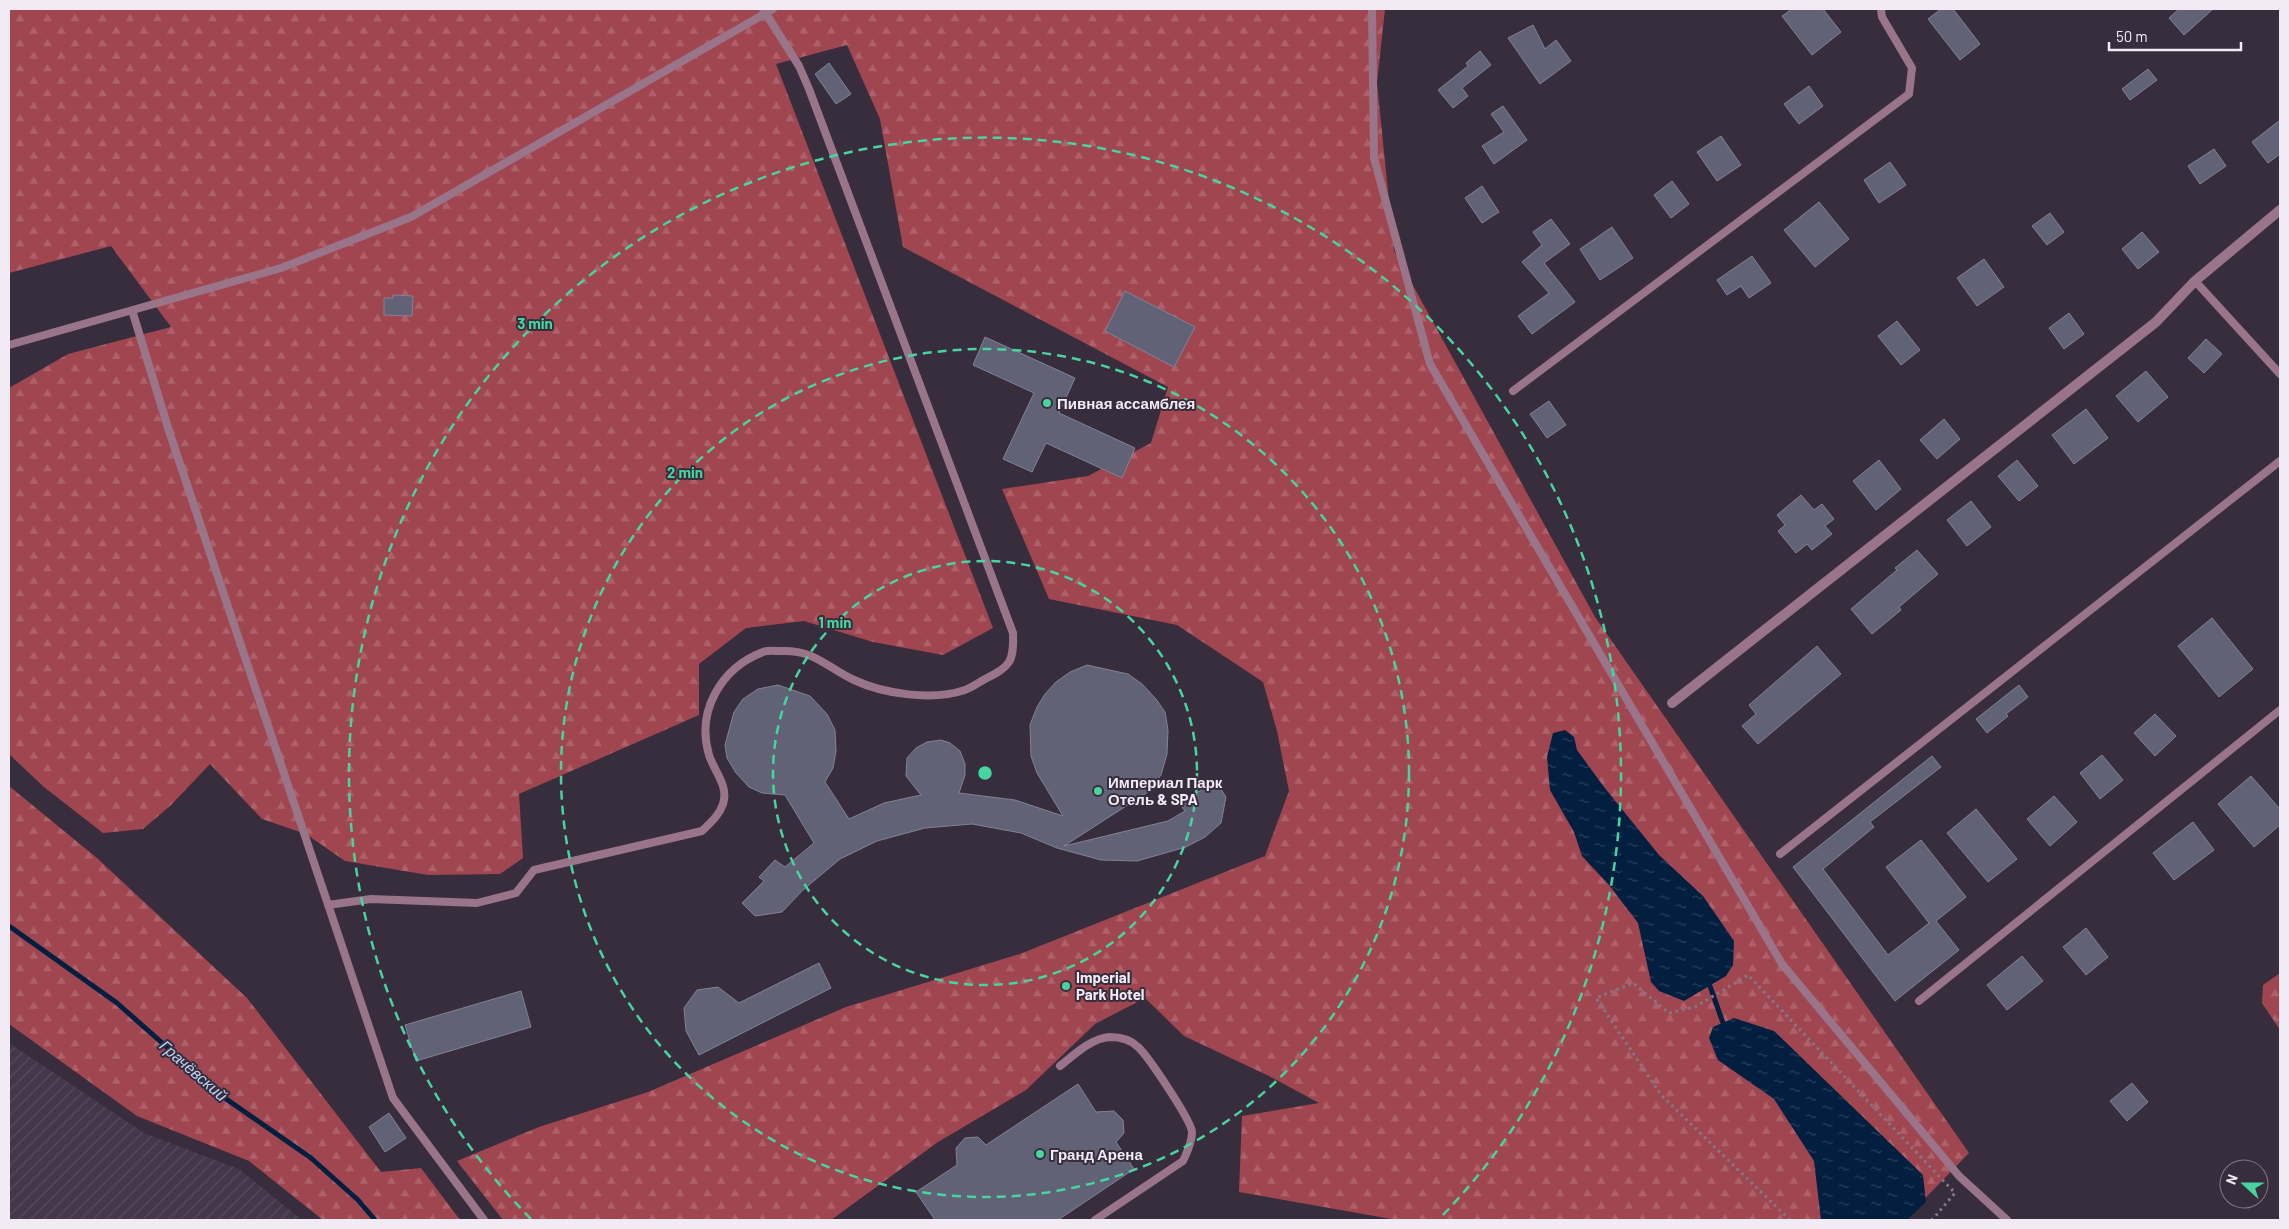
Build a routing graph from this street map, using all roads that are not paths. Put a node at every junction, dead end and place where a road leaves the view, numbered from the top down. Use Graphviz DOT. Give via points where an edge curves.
graph roads {
  1 [pos="1372,9"];
  2 [pos="1881,9"];
  3 [pos="767,10"];
  4 [pos="2280,210"];
  5 [pos="2194,281"];
  6 [pos="132,310"];
  7 [pos="9,345"];
  8 [pos="2280,374"];
  9 [pos="1513,391"];
  10 [pos="2280,461"];
  11 [pos="1672,703"];
  12 [pos="2280,710"];
  13 [pos="1780,854"];
  14 [pos="328,905"];
  15 [pos="1920,1001"];
  16 [pos="1060,1066"];
  17 [pos="484,1220"];
  18 [pos="1095,1220"];
  19 [pos="2007,1220"];
  1 -- 19 [label="lane" via="1374,158 1430,364 1782,964 1959,1176"];
  2 -- 9 [label="lane" via="1912,68 1909,94"];
  3 -- 6 [label="lane" via="411,217 281,268"];
  3 -- 14 [label="lane" via="809,89 1013,633 1014,651 1006,668 964,690 923,696 883,691 853,680 820,658 797,651 765,652 736,666 718,686 707,713 704,736 724,786 723,804 716,818 702,831 534,870 516,893 477,903 371,900"];
  4 -- 5 [label="street"];
  5 -- 8 [label="lane"];
  5 -- 11 [label="street" via="2156,322"];
  6 -- 7 [label="lane"];
  6 -- 14 [label="lane" via="169,431"];
  10 -- 13 [label="lane"];
  12 -- 15 [label="lane"];
  14 -- 17 [label="lane" via="393,1098"];
  16 -- 18 [label="lane" via="1094,1041 1124,1038 1139,1047 1186,1116 1192,1131 1190,1148 1183,1161"];
}
